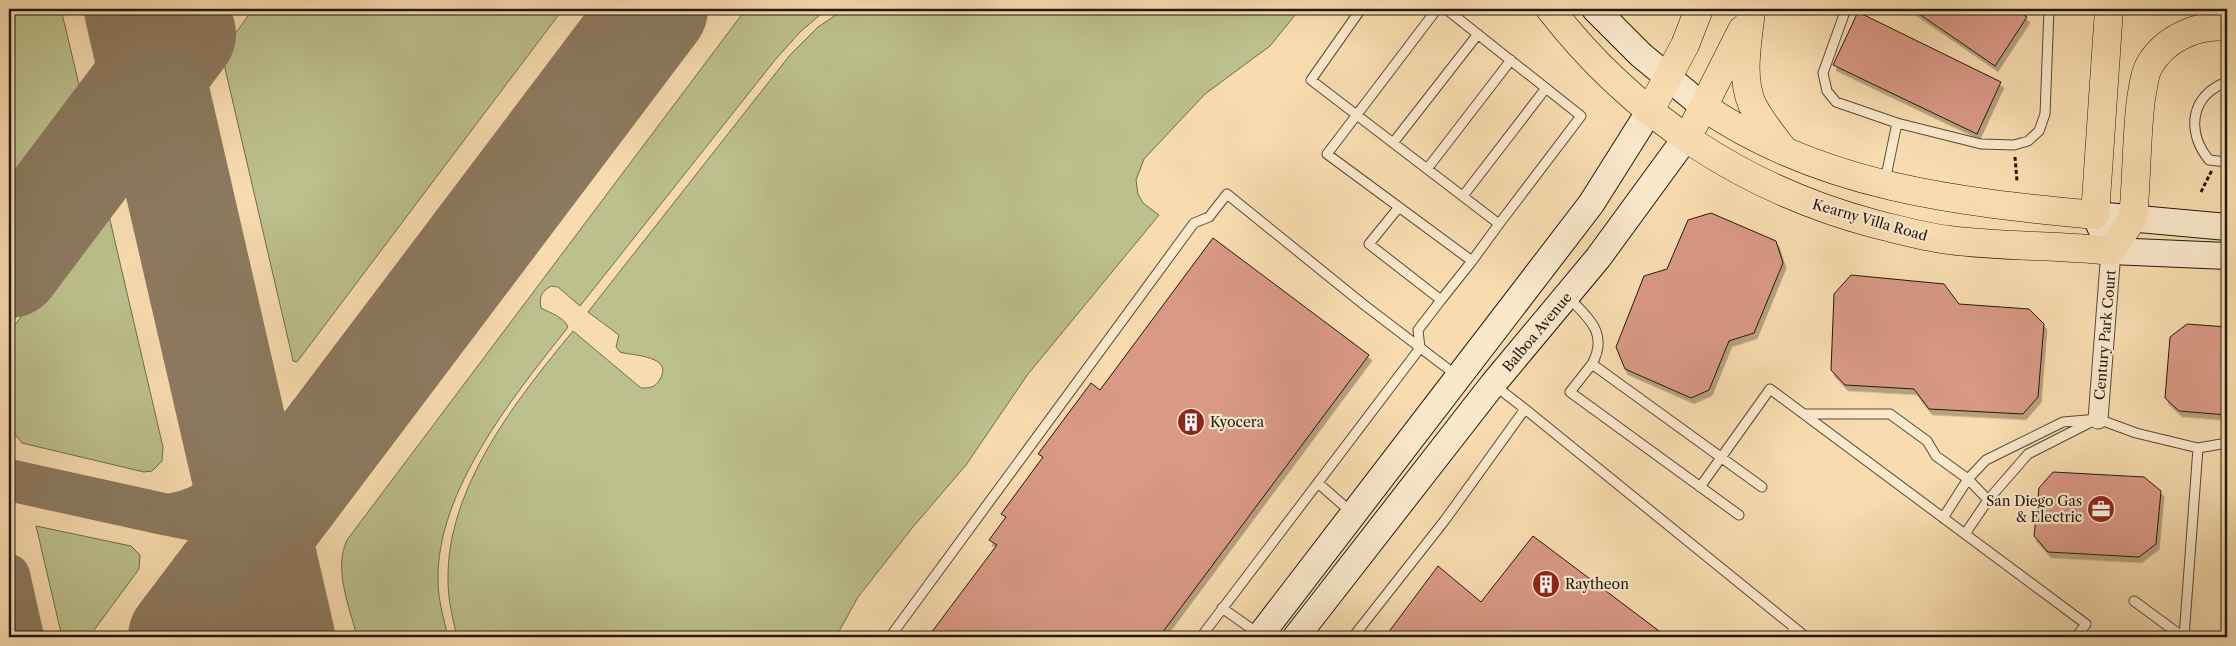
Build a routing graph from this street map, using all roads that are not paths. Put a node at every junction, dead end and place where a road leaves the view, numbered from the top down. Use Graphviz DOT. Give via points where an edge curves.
graph roads {
  1 [pos="1361,9"];
  2 [pos="1437,9"];
  3 [pos="1446,9"];
  4 [pos="1550,9"];
  5 [pos="1595,9"];
  6 [pos="1700,9"];
  7 [pos="1846,9"];
  8 [pos="2049,9"];
  9 [pos="2110,9"];
  10 [pos="1751,10"];
  11 [pos="2227,27"];
  12 [pos="1478,34"];
  13 [pos="1511,60"];
  14 [pos="1668,78"];
  15 [pos="2227,82"];
  16 [pos="1546,88"];
  17 [pos="1704,106"];
  18 [pos="1649,112"];
  19 [pos="1356,115"];
  20 [pos="1897,122"];
  21 [pos="1685,139"];
  22 [pos="1393,143"];
  23 [pos="1784,150"];
  24 [pos="2227,162"];
  25 [pos="1427,169"];
  26 [pos="1884,186"];
  27 [pos="1463,196"];
  28 [pos="1399,207"];
  29 [pos="2095,215"];
  30 [pos="2133,218"];
  31 [pos="1499,224"];
  32 [pos="2227,227"];
  33 [pos="2111,251"];
  34 [pos="2227,256"];
  35 [pos="1472,261"];
  36 [pos="1531,284"];
  37 [pos="1568,296"];
  38 [pos="1441,300"];
  39 [pos="1420,348"];
  40 [pos="1592,364"];
  41 [pos="1458,377"];
  42 [pos="1493,384"];
  43 [pos="1525,409"];
  44 [pos="1804,414"];
  45 [pos="2098,419"];
  46 [pos="2227,443"];
  47 [pos="2198,448"];
  48 [pos="1722,458"];
  49 [pos="1968,479"];
  50 [pos="1318,483"];
  51 [pos="1700,487"];
  52 [pos="1762,487"];
  53 [pos="1988,500"];
  54 [pos="1352,513"];
  55 [pos="1738,515"];
  56 [pos="1943,518"];
  57 [pos="1965,534"];
  58 [pos="2134,601"];
  59 [pos="1222,608"];
  60 [pos="1795,629"];
  61 [pos="1260,636"];
  62 [pos="890,637"];
  63 [pos="1201,637"];
  64 [pos="1296,637"];
  65 [pos="1353,637"];
  66 [pos="1788,637"];
  67 [pos="1806,637"];
  68 [pos="2076,637"];
  69 [pos="2184,637"];
  1 -- 19 [label="lane" via="1311,80"];
  2 -- 19 [label="lane"];
  3 -- 12 [label="lane"];
  4 -- 18 [label="main road, Kearny Villa Road"];
  5 -- 14 [label="main road"];
  6 -- 14 [label="main road"];
  7 -- 20 [label="lane" via="1823,73 1827,91 1836,102"];
  8 -- 20 [label="lane" via="2044,114 2039,131 2028,141 2014,145 1981,144"];
  9 -- 29 [label="main road"];
  10 -- 17 [label="main road, Balboa Avenue"];
  10 -- 23 [label="main road" via="1746,76 1749,96"];
  11 -- 30 [label="main road" via="2208,27 2190,32 2165,45 2149,66 2137,132"];
  12 -- 13 [label="lane"];
  12 -- 22 [label="lane"];
  13 -- 16 [label="lane"];
  13 -- 25 [label="lane"];
  14 -- 17 [label="main road"];
  14 -- 18 [label="main road"];
  15 -- 24 [label="lane" via="2206,95 2194,121 2195,135 2204,154 2209,160"];
  16 -- 27 [label="lane"];
  16 -- 31 [label="lane" via="1581,116"];
  17 -- 21 [label="main road, Balboa Avenue"];
  17 -- 23 [label="main road" via="1734,126"];
  18 -- 21 [label="main road, Kearny Villa Road"];
  18 -- 36 [label="main road" via="1590,204"];
  19 -- 22 [label="lane"];
  19 -- 28 [label="lane" via="1327,154"];
  20 -- 26 [label="lane"];
  21 -- 33 [label="main road, Kearny Villa Road" via="1708,154 1820,208 1898,230 1948,240"];
  21 -- 37 [label="main road, Balboa Avenue"];
  22 -- 25 [label="lane"];
  23 -- 26 [label="main road" via="1840,173"];
  25 -- 27 [label="lane"];
  26 -- 29 [label="main road" via="2016,208"];
  27 -- 31 [label="lane"];
  28 -- 35 [label="lane"];
  28 -- 38 [label="lane" via="1369,244"];
  29 -- 30 [label="main road"];
  29 -- 33 [label="main road, Century Park Court"];
  30 -- 32 [label="main road"];
  30 -- 33 [label="main road, Century Park Court"];
  31 -- 35 [label="lane"];
  33 -- 34 [label="main road, Kearny Villa Road"];
  33 -- 45 [label="street, Century Park Court"];
  35 -- 38 [label="lane"];
  36 -- 41 [label="main road"];
  36 -- 42 [label="main road" via="1487,372"];
  37 -- 40 [label="lane" via="1597,333 1599,343"];
  37 -- 42 [label="main road, Balboa Avenue"];
  38 -- 39 [label="lane" via="1418,330"];
  39 -- 41 [label="lane"];
  39 -- 50 [label="lane"];
  39 -- 62 [label="lane" via="1227,194 1209,218 1194,223"];
  40 -- 48 [label="lane"];
  40 -- 51 [label="lane" via="1570,392"];
  41 -- 54 [label="main road"];
  42 -- 43 [label="lane"];
  42 -- 64 [label="main road, Balboa Avenue"];
  43 -- 60 [label="lane"];
  43 -- 65 [label="lane" via="1445,520"];
  44 -- 48 [label="lane" via="1770,389"];
  44 -- 49 [label="lane" via="1890,414 1927,441 1936,456"];
  44 -- 56 [label="lane"];
  45 -- 47 [label="lane" via="2136,433"];
  45 -- 49 [label="lane" via="2063,422 1986,460"];
  45 -- 53 [label="lane" via="2028,454"];
  46 -- 47 [label="lane"];
  47 -- 69 [label="lane"];
  48 -- 51 [label="lane"];
  48 -- 52 [label="lane"];
  49 -- 53 [label="lane"];
  49 -- 56 [label="lane"];
  50 -- 54 [label="lane"];
  50 -- 59 [label="lane"];
  51 -- 55 [label="lane"];
  53 -- 57 [label="lane"];
  54 -- 61 [label="main road"];
  56 -- 57 [label="lane"];
  57 -- 68 [label="lane" via="2086,624"];
  58 -- 69 [label="lane"];
  59 -- 61 [label="lane"];
  59 -- 63 [label="lane"];
  60 -- 66 [label="lane"];
  60 -- 67 [label="lane"];
}
